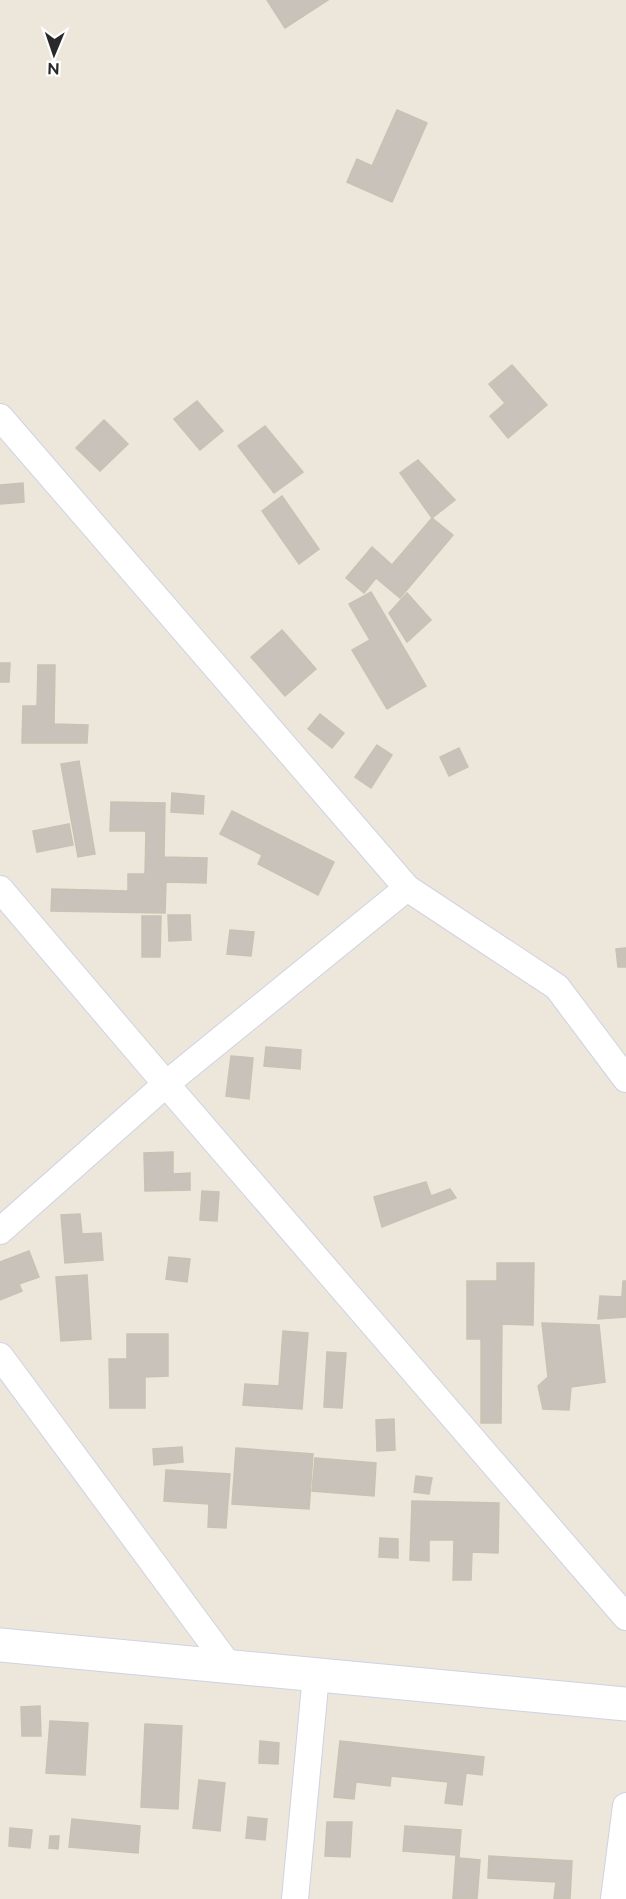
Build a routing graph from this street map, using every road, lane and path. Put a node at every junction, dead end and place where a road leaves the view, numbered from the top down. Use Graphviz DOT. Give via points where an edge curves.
graph roads {
  1 [pos="0,417"];
  2 [pos="407,888"];
  3 [pos="0,889"];
  4 [pos="626,1079"];
  5 [pos="166,1084"];
  6 [pos="0,1230"];
  7 [pos="0,1356"];
  8 [pos="626,1617"];
  9 [pos="0,1645"];
  10 [pos="230,1667"];
  11 [pos="316,1675"];
  12 [pos="626,1704"];
  13 [pos="626,1806"];
  14 [pos="295,1899"];
  15 [pos="614,1899"];
  1 -- 2 [label="street"];
  2 -- 4 [label="street" via="557,987"];
  2 -- 5 [label="street"];
  3 -- 5 [label="street"];
  5 -- 6 [label="street"];
  5 -- 8 [label="street"];
  7 -- 10 [label="street"];
  9 -- 10 [label="street"];
  10 -- 11 [label="street"];
  11 -- 12 [label="street"];
  11 -- 14 [label="street"];
  13 -- 15 [label="street"];
}
